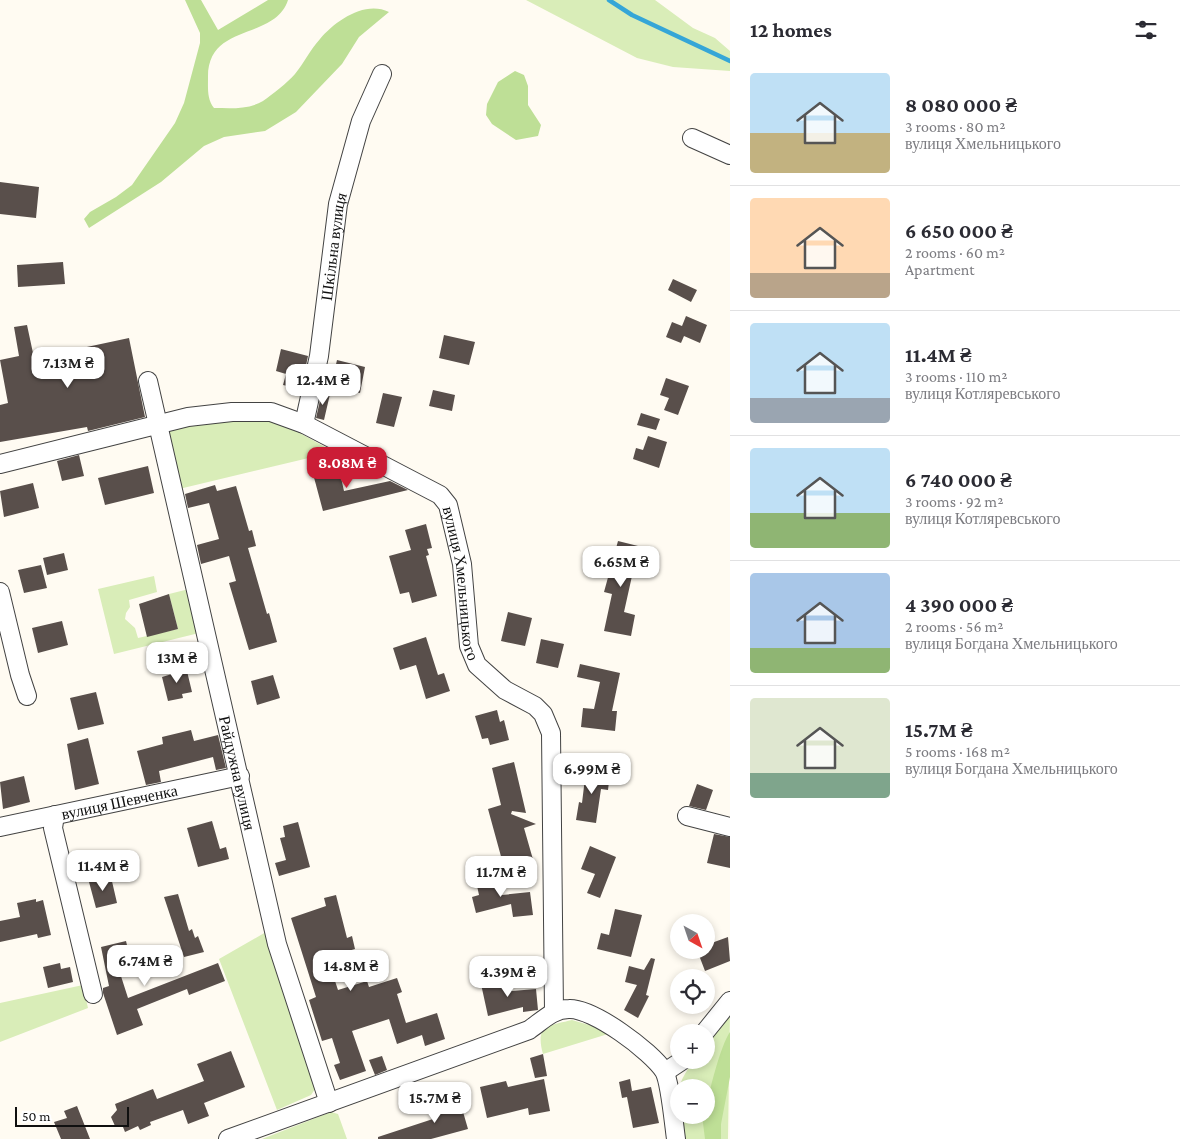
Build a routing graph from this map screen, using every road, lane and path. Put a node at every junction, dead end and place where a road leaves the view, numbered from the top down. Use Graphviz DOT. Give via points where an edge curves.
graph roads {
  1 [pos="382,74"];
  2 [pos="692,138"];
  3 [pos="730,155"];
  4 [pos="148,381"];
  5 [pos="157,423"];
  6 [pos="304,424"];
  7 [pos="0,464"];
  8 [pos="0,592"];
  9 [pos="27,696"];
  10 [pos="240,776"];
  11 [pos="55,815"];
  12 [pos="687,816"];
  13 [pos="0,827"];
  14 [pos="730,827"];
  15 [pos="93,994"];
  16 [pos="730,1001"];
  17 [pos="554,1011"];
  18 [pos="711,1024"];
  19 [pos="670,1068"];
  20 [pos="664,1072"];
  21 [pos="329,1103"];
  22 [pos="228,1139"];
  23 [pos="676,1139"];
  1 -- 6 [label="street, Шкільна вулиця" via="361,121 338,204 319,356"];
  2 -- 3 [label="street"];
  4 -- 5 [label="street, Райдужна вулиця"];
  5 -- 6 [label="street, вулиця Хмельницького" via="232,412 271,412"];
  5 -- 7 [label="street, вулиця Хмельницького"];
  5 -- 10 [label="street, Райдужна вулиця"];
  6 -- 17 [label="street, вулиця Хмельницького" via="440,495 448,505 462,564 469,646 477,665 505,690 535,706 546,720 551,733"];
  8 -- 9 [label="street"];
  10 -- 11 [label="street, вулиця Шевченка"];
  10 -- 21 [label="street, Райдужна вулиця" via="277,944"];
  11 -- 13 [label="street, вулиця Шевченка"];
  11 -- 15 [label="street" via="53,828"];
  12 -- 14 [label="street"];
  16 -- 18 [label="street"];
  17 -- 20 [label="street" via="571,1008 605,1021 639,1045"];
  17 -- 21 [label="street" via="529,1030"];
  19 -- 20 [label="street"];
  20 -- 23 [label="street"];
  21 -- 22 [label="street"];
}
